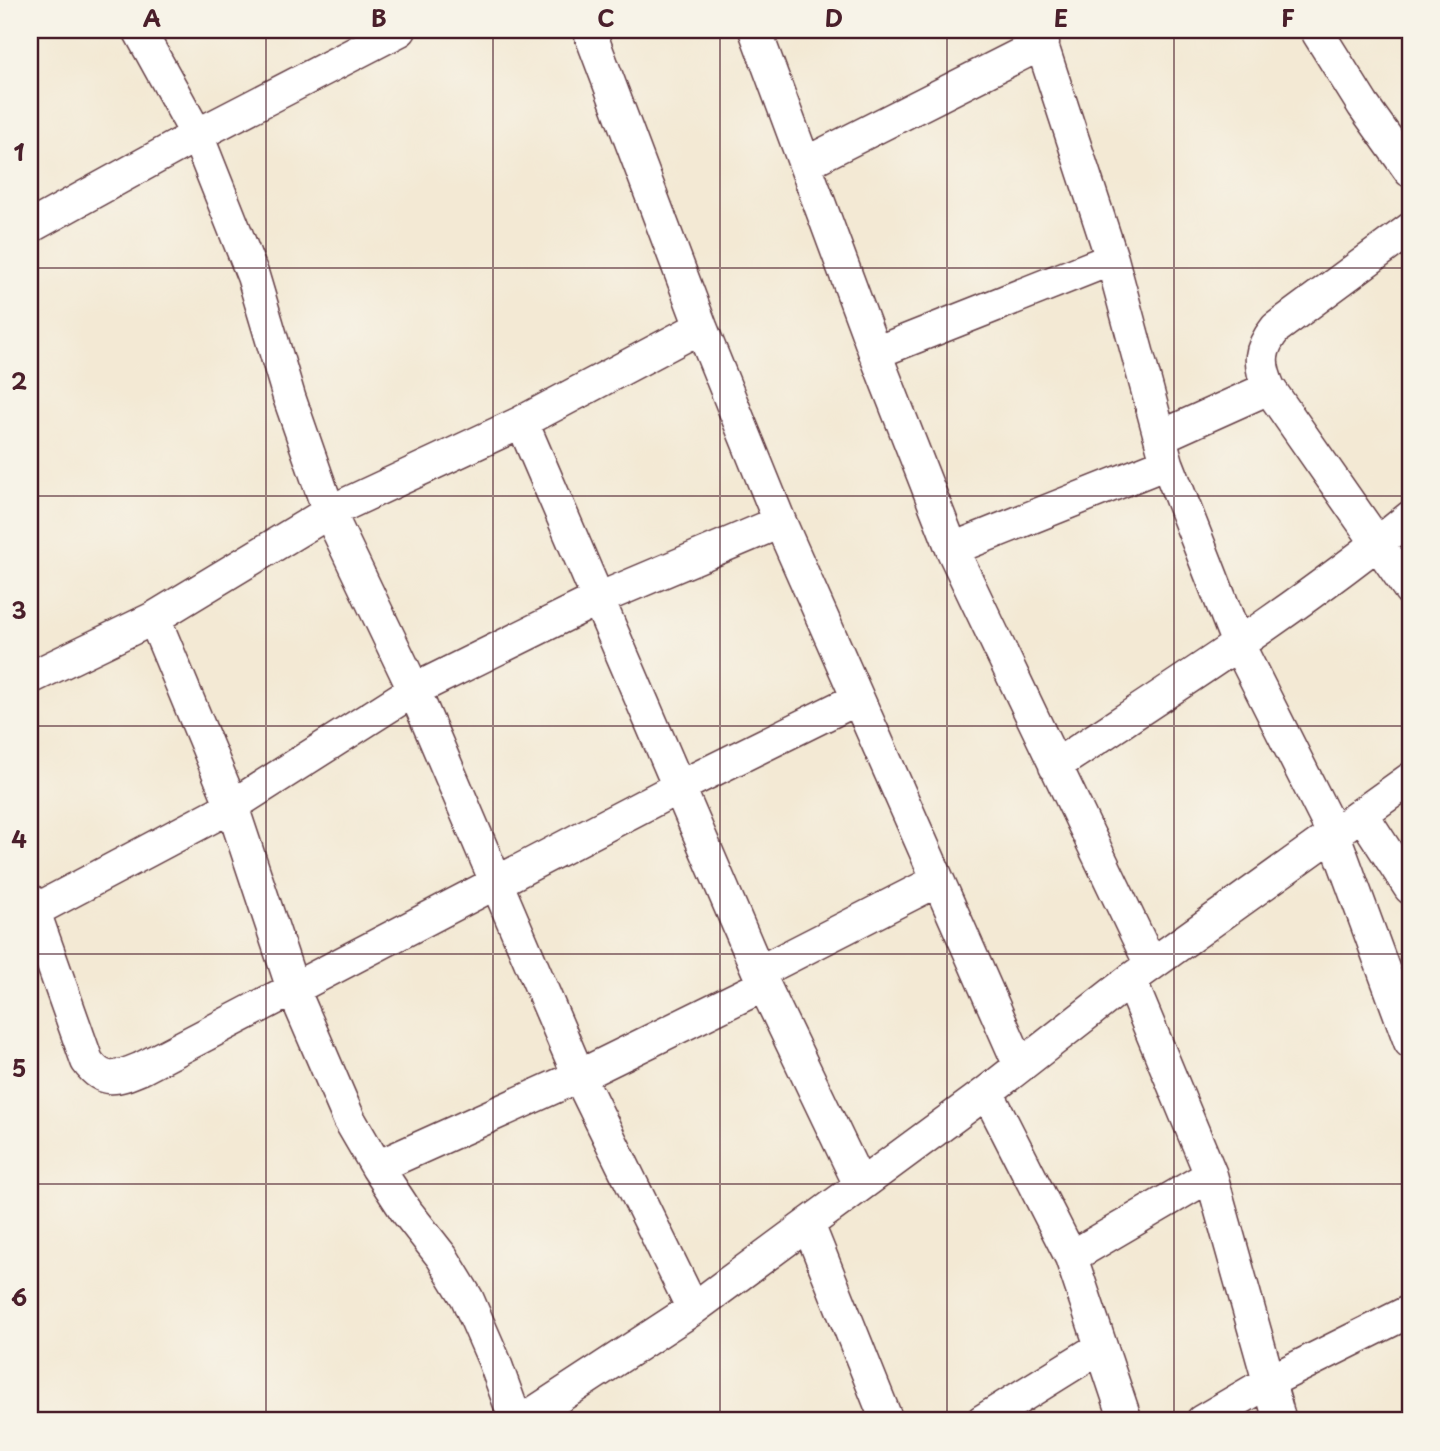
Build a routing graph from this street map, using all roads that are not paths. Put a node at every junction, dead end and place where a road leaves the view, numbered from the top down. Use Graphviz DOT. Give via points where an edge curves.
graph roads {
  1 [pos="139,30"];
  2 [pos="589,30"];
  3 [pos="755,30"];
  4 [pos="1318,31"];
  5 [pos="387,33"];
  6 [pos="1040,36"];
  7 [pos="197,135"];
  8 [pos="806,163"];
  9 [pos="1410,172"];
  10 [pos="30,227"];
  11 [pos="1410,229"];
  12 [pos="1112,258"];
  13 [pos="701,327"];
  14 [pos="875,353"];
  15 [pos="1269,388"];
  16 [pos="522,422"];
  17 [pos="1163,450"];
  18 [pos="329,512"];
  19 [pos="1410,517"];
  20 [pos="780,522"];
  21 [pos="1377,545"];
  22 [pos="952,549"];
  23 [pos="1410,590"];
  24 [pos="598,599"];
  25 [pos="154,618"];
  26 [pos="1238,643"];
  27 [pos="30,678"];
  28 [pos="414,690"];
  29 [pos="857,699"];
  30 [pos="1055,766"];
  31 [pos="1410,779"];
  32 [pos="678,787"];
  33 [pos="232,806"];
  34 [pos="1362,814"];
  35 [pos="1334,835"];
  36 [pos="937,881"];
  37 [pos="496,882"];
  38 [pos="1410,888"];
  39 [pos="32,905"];
  40 [pos="1141,973"];
  41 [pos="761,979"];
  42 [pos="293,989"];
  43 [pos="1410,1042"];
  44 [pos="1020,1066"];
  45 [pos="579,1076"];
  46 [pos="987,1092"];
  47 [pos="377,1167"];
  48 [pos="1211,1175"];
  49 [pos="860,1185"];
  50 [pos="808,1224"];
  51 [pos="1071,1257"];
  52 [pos="693,1309"];
  53 [pos="1410,1311"];
  54 [pos="1101,1347"];
  55 [pos="1270,1381"];
  56 [pos="516,1421"];
  57 [pos="522,1421"];
  58 [pos="887,1421"];
  59 [pos="982,1421"];
  60 [pos="1126,1421"];
  61 [pos="1202,1421"];
  62 [pos="1280,1421"];
  1 -- 7 [label="street"];
  2 -- 13 [label="street"];
  3 -- 8 [label="street"];
  4 -- 9 [label="street"];
  5 -- 7 [label="street"];
  6 -- 8 [label="street"];
  6 -- 12 [label="street"];
  7 -- 10 [label="street"];
  7 -- 18 [label="street" via="253,276"];
  8 -- 14 [label="street"];
  11 -- 15 [label="street" via="1276,328 1265,341 1261,356"];
  12 -- 14 [label="street"];
  12 -- 17 [label="street"];
  13 -- 16 [label="street"];
  13 -- 20 [label="street"];
  14 -- 22 [label="street"];
  15 -- 17 [label="street"];
  15 -- 21 [label="street"];
  16 -- 18 [label="street"];
  16 -- 24 [label="street"];
  17 -- 22 [label="street"];
  17 -- 26 [label="street"];
  18 -- 25 [label="street"];
  18 -- 28 [label="street"];
  19 -- 21 [label="street"];
  20 -- 24 [label="street"];
  20 -- 29 [label="street"];
  21 -- 23 [label="street"];
  21 -- 26 [label="street"];
  22 -- 30 [label="street"];
  24 -- 28 [label="street"];
  24 -- 32 [label="street"];
  25 -- 27 [label="street"];
  25 -- 33 [label="street"];
  26 -- 30 [label="street"];
  26 -- 35 [label="street"];
  28 -- 33 [label="street"];
  28 -- 37 [label="street"];
  29 -- 32 [label="street"];
  29 -- 36 [label="street"];
  30 -- 40 [label="street"];
  31 -- 34 [label="street"];
  32 -- 37 [label="street"];
  32 -- 41 [label="street"];
  33 -- 39 [label="street"];
  33 -- 42 [label="street"];
  34 -- 35 [label="street"];
  34 -- 38 [label="street"];
  35 -- 40 [label="street"];
  35 -- 43 [label="street"];
  36 -- 41 [label="street"];
  36 -- 44 [label="street"];
  37 -- 42 [label="street"];
  37 -- 45 [label="street"];
  39 -- 42 [label="street" via="87,1061 103,1076 114,1078 142,1068"];
  40 -- 44 [label="street"];
  40 -- 48 [label="street"];
  41 -- 45 [label="street"];
  41 -- 49 [label="street"];
  42 -- 47 [label="street" via="349,1118"];
  44 -- 46 [label="street"];
  45 -- 47 [label="street"];
  45 -- 52 [label="street"];
  46 -- 49 [label="street"];
  46 -- 51 [label="street"];
  47 -- 56 [label="street" via="467,1298"];
  48 -- 51 [label="street"];
  48 -- 55 [label="street"];
  49 -- 50 [label="street"];
  50 -- 52 [label="street"];
  50 -- 58 [label="street"];
  51 -- 54 [label="street"];
  52 -- 57 [label="street"];
  53 -- 55 [label="street"];
  54 -- 59 [label="street"];
  54 -- 60 [label="street"];
  55 -- 61 [label="street"];
  55 -- 62 [label="street"];
}
